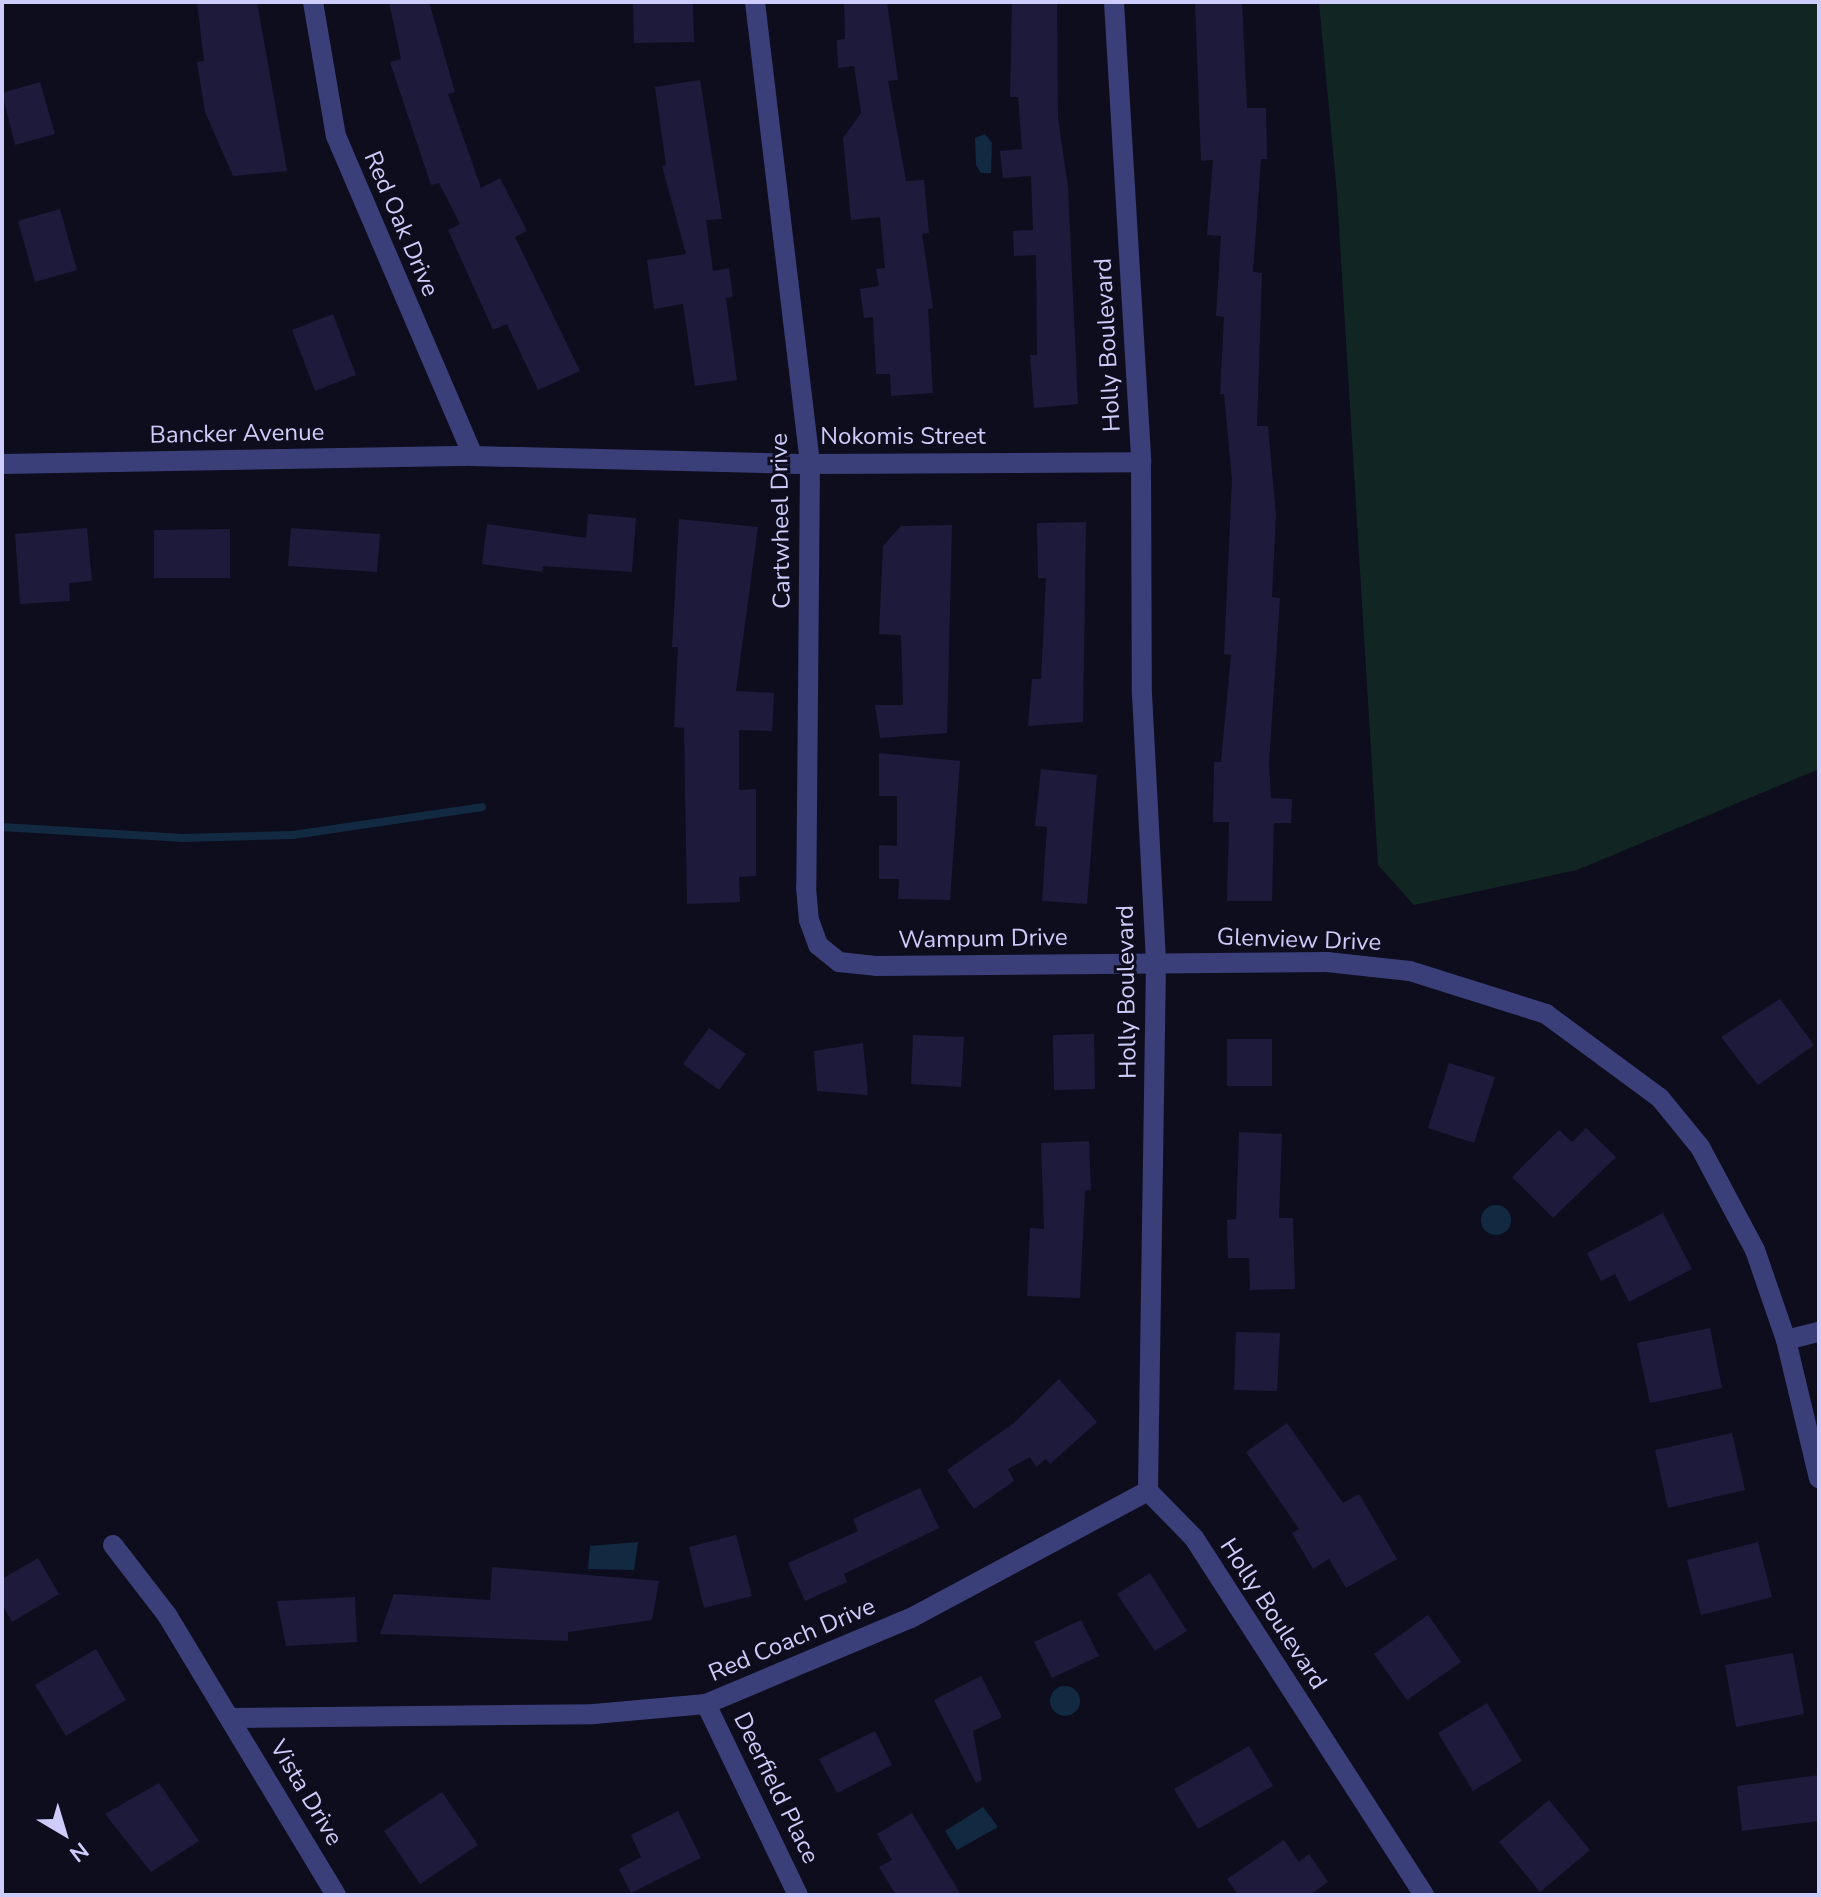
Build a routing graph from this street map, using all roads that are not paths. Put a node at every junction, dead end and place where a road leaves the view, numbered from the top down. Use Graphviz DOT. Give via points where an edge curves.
graph roads {
  1 [pos="313,2"];
  2 [pos="755,2"];
  3 [pos="1114,2"];
  4 [pos="473,456"];
  5 [pos="1141,462"];
  6 [pos="2,464"];
  7 [pos="810,464"];
  8 [pos="818,945"];
  9 [pos="1156,963"];
  10 [pos="1819,1332"];
  11 [pos="1786,1340"];
  12 [pos="1819,1478"];
  13 [pos="1148,1491"];
  14 [pos="113,1545"];
  15 [pos="706,1704"];
  16 [pos="231,1718"];
  17 [pos="336,1895"];
  18 [pos="798,1895"];
  19 [pos="1424,1895"];
  1 -- 4 [label="street, Red Oak Drive" via="336,136"];
  2 -- 7 [label="street, Cartwheel Drive"];
  3 -- 5 [label="street, Holly Boulevard"];
  4 -- 6 [label="street, Bancker Avenue"];
  4 -- 7 [label="street, Nokomis Street"];
  5 -- 7 [label="street, Nokomis Street"];
  5 -- 9 [label="street, Holly Boulevard" via="1142,694"];
  7 -- 8 [label="street, Cartwheel Drive" via="806,887"];
  8 -- 9 [label="street, Wampum Drive" via="839,962 876,966"];
  9 -- 11 [label="street, Glenview Drive" via="1327,962 1410,971 1546,1014 1660,1098 1700,1147 1755,1250"];
  9 -- 13 [label="street, Holly Boulevard"];
  10 -- 11 [label="street"];
  11 -- 12 [label="street, Glenview Drive"];
  13 -- 15 [label="street, Red Coach Drive" via="911,1618"];
  13 -- 19 [label="street, Holly Boulevard" via="1194,1538"];
  14 -- 16 [label="street, Vista Drive" via="167,1615"];
  15 -- 16 [label="street, Red Coach Drive" via="594,1714"];
  15 -- 18 [label="street, Deerfield Place"];
  16 -- 17 [label="street, Vista Drive"];
}
